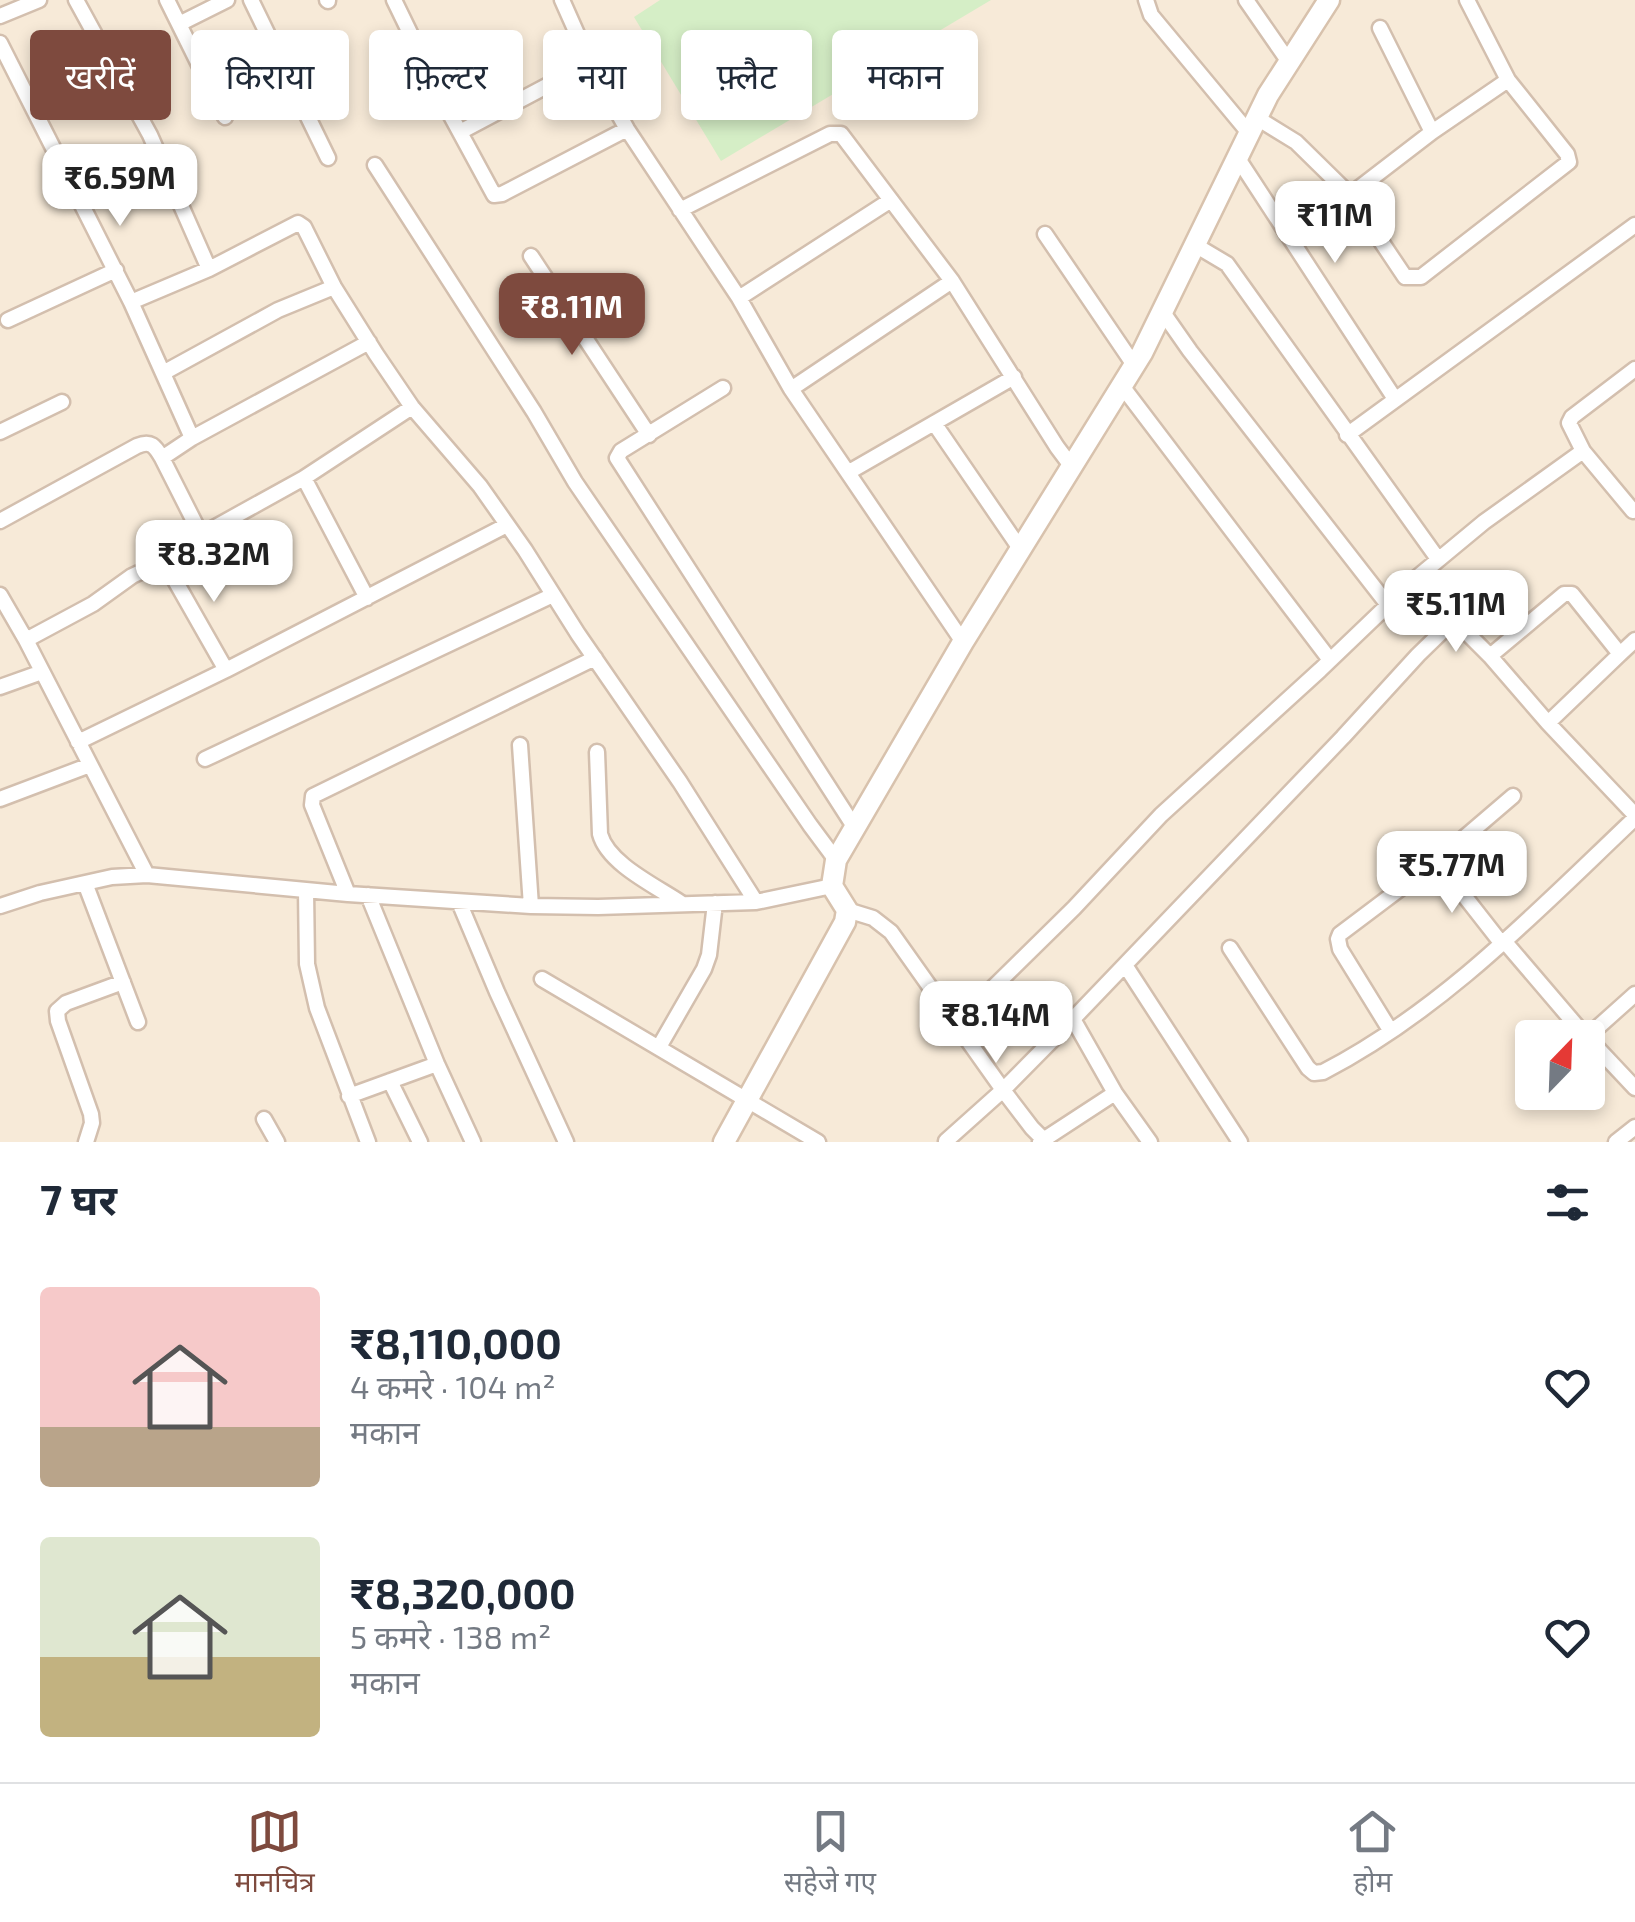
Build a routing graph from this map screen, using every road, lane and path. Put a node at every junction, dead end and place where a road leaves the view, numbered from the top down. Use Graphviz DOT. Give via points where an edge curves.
graph roads {
  1 [pos="39,0"];
  2 [pos="76,0"];
  3 [pos="167,0"];
  4 [pos="227,0"];
  5 [pos="251,0"];
  6 [pos="394,0"];
  7 [pos="562,0"];
  8 [pos="1146,0"];
  9 [pos="1246,0"];
  10 [pos="1330,0"];
  11 [pos="1467,0"];
  12 [pos="0,16"];
  13 [pos="179,24"];
  14 [pos="1380,28"];
  15 [pos="575,30"];
  16 [pos="0,43"];
  17 [pos="191,48"];
  18 [pos="1290,62"];
  19 [pos="1508,80"];
  20 [pos="543,89"];
  21 [pos="622,120"];
  22 [pos="1253,126"];
  23 [pos="627,129"];
  24 [pos="460,132"];
  25 [pos="1432,132"];
  26 [pos="159,155"];
  27 [pos="1238,157"];
  28 [pos="328,158"];
  29 [pos="375,165"];
  30 [pos="79,196"];
  31 [pos="1350,196"];
  32 [pos="891,200"];
  33 [pos="680,210"];
  34 [pos="1635,225"];
  35 [pos="1045,234"];
  36 [pos="1194,245"];
  37 [pos="531,256"];
  38 [pos="209,269"];
  39 [pos="116,270"];
  40 [pos="952,281"];
  41 [pos="334,287"];
  42 [pos="739,298"];
  43 [pos="131,302"];
  44 [pos="1162,312"];
  45 [pos="8,320"];
  46 [pos="369,342"];
  47 [pos="1134,365"];
  48 [pos="1635,370"];
  49 [pos="163,372"];
  50 [pos="1014,377"];
  51 [pos="1122,386"];
  52 [pos="723,388"];
  53 [pos="791,389"];
  54 [pos="1396,398"];
  55 [pos="62,402"];
  56 [pos="412,407"];
  57 [pos="934,423"];
  58 [pos="0,432"];
  59 [pos="649,435"];
  60 [pos="1347,435"];
  61 [pos="192,438"];
  62 [pos="1584,451"];
  63 [pos="162,458"];
  64 [pos="1072,467"];
  65 [pos="848,472"];
  66 [pos="304,478"];
  67 [pos="1634,511"];
  68 [pos="0,522"];
  69 [pos="507,525"];
  70 [pos="202,535"];
  71 [pos="1021,550"];
  72 [pos="1438,559"];
  73 [pos="164,561"];
  74 [pos="1414,580"];
  75 [pos="0,595"];
  76 [pos="553,595"];
  77 [pos="368,598"];
  78 [pos="1388,605"];
  79 [pos="1453,621"];
  80 [pos="26,640"];
  81 [pos="1635,640"];
  82 [pos="964,642"];
  83 [pos="1620,654"];
  84 [pos="1490,656"];
  85 [pos="594,658"];
  86 [pos="1330,660"];
  87 [pos="226,670"];
  88 [pos="42,672"];
  89 [pos="0,687"];
  90 [pos="1548,723"];
  91 [pos="78,742"];
  92 [pos="520,745"];
  93 [pos="598,752"];
  94 [pos="205,759"];
  95 [pos="90,765"];
  96 [pos="1513,796"];
  97 [pos="0,798"];
  98 [pos="1635,816"];
  99 [pos="855,828"];
  100 [pos="836,860"];
  101 [pos="1437,861"];
  102 [pos="146,875"];
  103 [pos="85,883"];
  104 [pos="832,886"];
  105 [pos="306,890"];
  106 [pos="348,894"];
  107 [pos="368,896"];
  108 [pos="460,902"];
  109 [pos="756,902"];
  110 [pos="681,903"];
  111 [pos="715,903"];
  112 [pos="0,906"];
  113 [pos="530,906"];
  114 [pos="847,910"];
  115 [pos="1504,942"];
  116 [pos="1230,948"];
  117 [pos="1126,965"];
  118 [pos="542,978"];
  119 [pos="122,982"];
  120 [pos="1635,994"];
  121 [pos="1073,1019"];
  122 [pos="1571,1020"];
  123 [pos="138,1022"];
  124 [pos="1605,1022"];
  125 [pos="957,1023"];
  126 [pos="1390,1030"];
  127 [pos="659,1047"];
  128 [pos="1605,1057"];
  129 [pos="437,1064"];
  130 [pos="390,1081"];
  131 [pos="1635,1088"];
  132 [pos="1003,1090"];
  133 [pos="1116,1093"];
  134 [pos="349,1096"];
  135 [pos="748,1099"];
  136 [pos="264,1119"];
  137 [pos="1635,1127"];
  138 [pos="946,1141"];
  139 [pos="1043,1141"];
  140 [pos="86,1142"];
  141 [pos="276,1142"];
  142 [pos="368,1142"];
  143 [pos="420,1142"];
  144 [pos="474,1142"];
  145 [pos="566,1142"];
  146 [pos="724,1142"];
  147 [pos="818,1142"];
  148 [pos="1150,1142"];
  149 [pos="1240,1142"];
  150 [pos="1616,1142"];
  1 -- 12 [label="street"];
  2 -- 26 [label="street"];
  3 -- 13 [label="street"];
  4 -- 13 [label="street"];
  5 -- 28 [label="street"];
  6 -- 24 [label="street"];
  7 -- 15 [label="street"];
  8 -- 22 [label="street" via="1151,16"];
  9 -- 18 [label="street"];
  10 -- 18 [label="street"];
  11 -- 19 [label="street"];
  13 -- 17 [label="street"];
  14 -- 25 [label="street"];
  16 -- 30 [label="street"];
  18 -- 22 [label="street"];
  19 -- 25 [label="street"];
  19 -- 31 [label="street" via="1569,162 1420,277 1405,278"];
  20 -- 24 [label="street"];
  21 -- 23 [label="street"];
  22 -- 27 [label="street"];
  22 -- 31 [label="street" via="1296,142"];
  23 -- 24 [label="street" via="498,196"];
  23 -- 33 [label="street"];
  25 -- 31 [label="street"];
  26 -- 30 [label="street"];
  26 -- 38 [label="street"];
  27 -- 36 [label="street"];
  27 -- 54 [label="street"];
  29 -- 100 [label="street" via="575,482"];
  30 -- 39 [label="street"];
  32 -- 33 [label="street" via="836,132"];
  32 -- 40 [label="street"];
  32 -- 42 [label="street"];
  33 -- 42 [label="street"];
  34 -- 54 [label="street"];
  35 -- 47 [label="street"];
  36 -- 44 [label="street"];
  36 -- 60 [label="street" via="1227,264"];
  37 -- 59 [label="street"];
  38 -- 41 [label="street" via="298,223"];
  38 -- 43 [label="street"];
  39 -- 43 [label="street"];
  39 -- 45 [label="street"];
  40 -- 50 [label="street"];
  40 -- 53 [label="street"];
  41 -- 46 [label="street"];
  41 -- 49 [label="street"];
  42 -- 53 [label="street"];
  43 -- 49 [label="street"];
  44 -- 47 [label="street"];
  44 -- 78 [label="street"];
  46 -- 56 [label="street"];
  46 -- 61 [label="street"];
  47 -- 51 [label="street"];
  48 -- 62 [label="street" via="1570,420"];
  49 -- 61 [label="street"];
  50 -- 57 [label="street"];
  50 -- 64 [label="street"];
  51 -- 64 [label="street"];
  51 -- 86 [label="street"];
  52 -- 59 [label="street"];
  53 -- 65 [label="street"];
  54 -- 60 [label="street"];
  55 -- 58 [label="street"];
  56 -- 66 [label="street"];
  56 -- 69 [label="street"];
  57 -- 65 [label="street"];
  57 -- 71 [label="street"];
  59 -- 99 [label="street" via="621,451 618,461"];
  60 -- 72 [label="street"];
  61 -- 63 [label="street"];
  62 -- 67 [label="street"];
  62 -- 72 [label="street"];
  63 -- 68 [label="street" via="144,443"];
  63 -- 70 [label="street"];
  64 -- 71 [label="street"];
  65 -- 82 [label="street"];
  66 -- 70 [label="street"];
  66 -- 77 [label="street"];
  69 -- 76 [label="street"];
  69 -- 77 [label="street"];
  70 -- 73 [label="street"];
  71 -- 82 [label="street"];
  72 -- 74 [label="street"];
  73 -- 80 [label="street"];
  73 -- 87 [label="street"];
  74 -- 78 [label="street"];
  74 -- 79 [label="street"];
  75 -- 80 [label="street"];
  76 -- 85 [label="street"];
  76 -- 94 [label="street"];
  77 -- 87 [label="street"];
  78 -- 86 [label="street"];
  79 -- 84 [label="street"];
  79 -- 117 [label="street"];
  80 -- 88 [label="street"];
  81 -- 83 [label="street"];
  82 -- 99 [label="street"];
  83 -- 84 [label="street" via="1568,593"];
  83 -- 90 [label="street"];
  84 -- 90 [label="street"];
  85 -- 106 [label="street" via="313,796"];
  85 -- 109 [label="street"];
  86 -- 125 [label="street" via="1160,816"];
  87 -- 91 [label="street"];
  88 -- 89 [label="street"];
  88 -- 91 [label="street"];
  90 -- 98 [label="street"];
  91 -- 95 [label="street"];
  92 -- 113 [label="street"];
  93 -- 110 [label="street" via="603,846"];
  95 -- 97 [label="street"];
  95 -- 102 [label="street"];
  96 -- 101 [label="street"];
  98 -- 115 [label="street"];
  99 -- 100 [label="street"];
  100 -- 104 [label="street"];
  101 -- 115 [label="street"];
  101 -- 126 [label="street" via="1338,938"];
  102 -- 103 [label="street"];
  102 -- 105 [label="street"];
  103 -- 112 [label="street"];
  103 -- 119 [label="street"];
  104 -- 109 [label="street"];
  104 -- 114 [label="street"];
  105 -- 106 [label="street"];
  105 -- 134 [label="street" via="306,964"];
  106 -- 107 [label="street"];
  107 -- 108 [label="street"];
  107 -- 129 [label="street"];
  108 -- 113 [label="street"];
  108 -- 145 [label="street"];
  109 -- 111 [label="street"];
  110 -- 111 [label="street"];
  110 -- 113 [label="street"];
  111 -- 127 [label="street" via="704,969"];
  114 -- 125 [label="street" via="892,932"];
  114 -- 135 [label="street"];
  115 -- 122 [label="street"];
  115 -- 126 [label="street"];
  116 -- 126 [label="street" via="1314,1072"];
  117 -- 121 [label="street"];
  117 -- 149 [label="street"];
  118 -- 127 [label="street"];
  119 -- 123 [label="street"];
  119 -- 140 [label="street" via="57,1010 91,1114"];
  120 -- 124 [label="street"];
  121 -- 132 [label="street"];
  121 -- 133 [label="street"];
  125 -- 132 [label="street"];
  127 -- 135 [label="street"];
  128 -- 131 [label="street"];
  129 -- 130 [label="street"];
  129 -- 144 [label="street"];
  130 -- 134 [label="street"];
  130 -- 143 [label="street"];
  132 -- 138 [label="street"];
  132 -- 139 [label="street"];
  133 -- 139 [label="street"];
  133 -- 148 [label="street"];
  134 -- 142 [label="street"];
  135 -- 146 [label="street"];
  135 -- 147 [label="street"];
  136 -- 141 [label="street"];
  137 -- 150 [label="street"];
}
